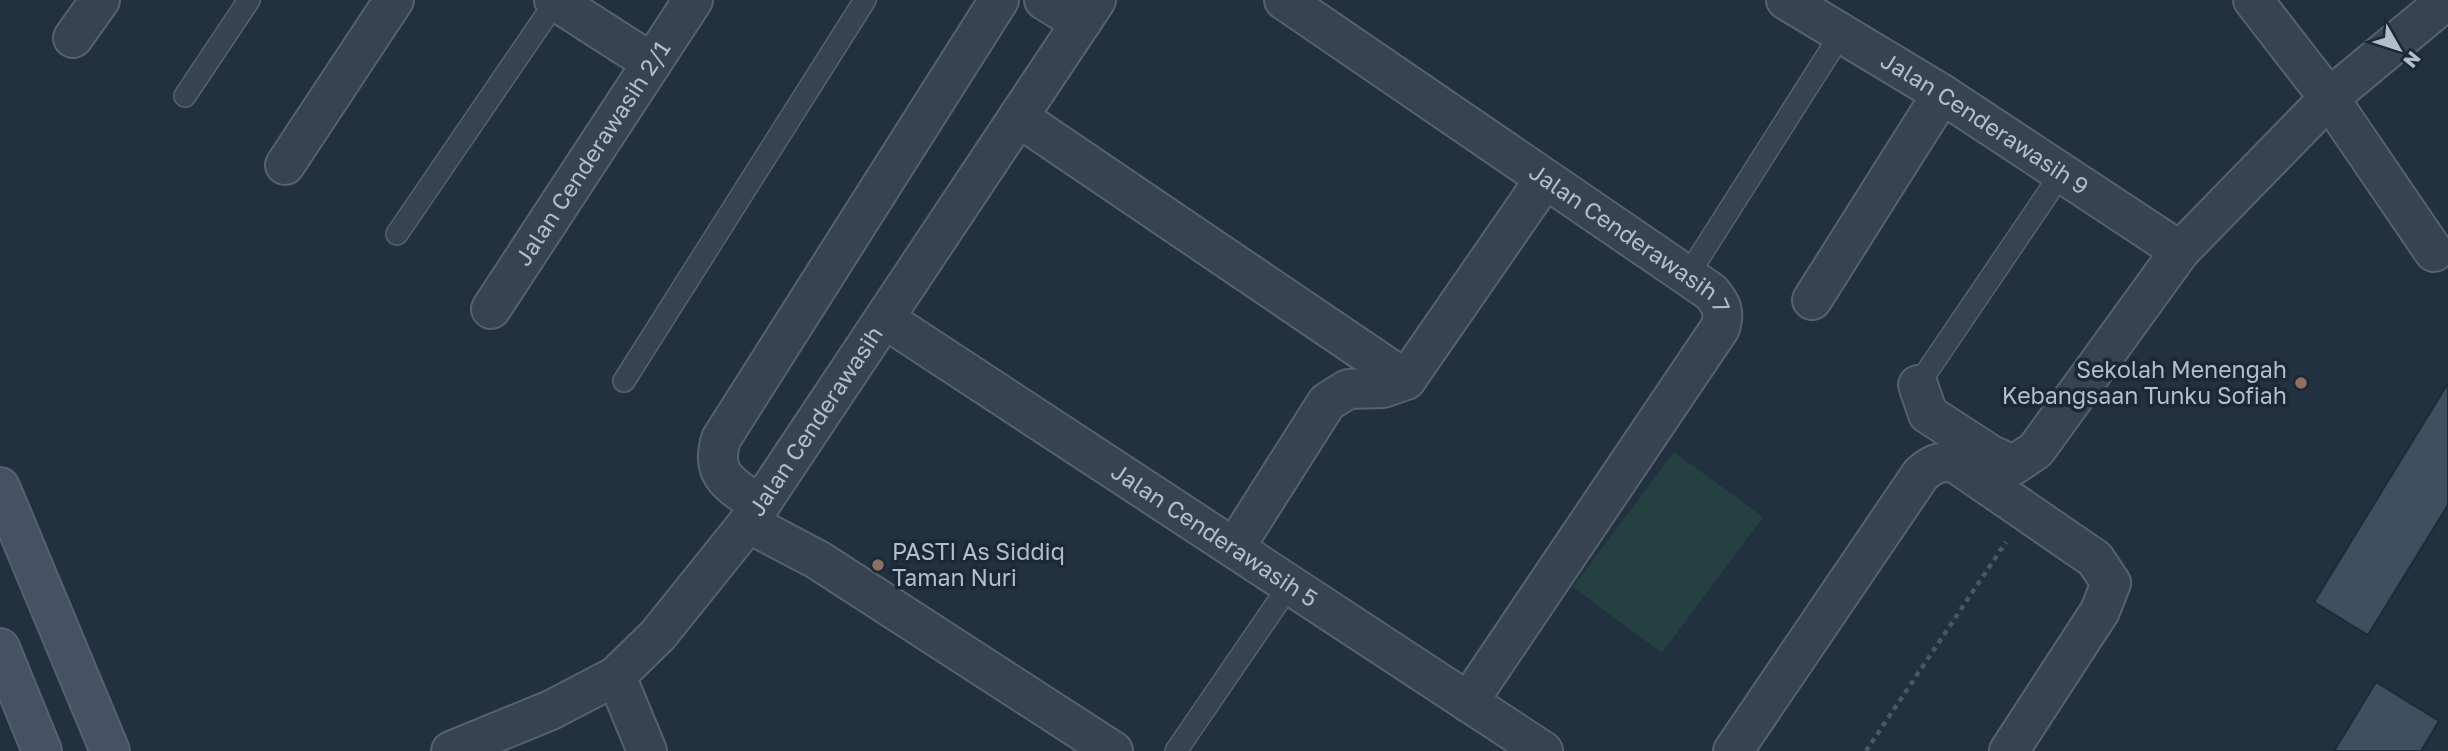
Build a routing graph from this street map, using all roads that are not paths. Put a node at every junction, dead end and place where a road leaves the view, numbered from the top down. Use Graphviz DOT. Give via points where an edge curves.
graph roads {
  1 [pos="100,0"];
  2 [pos="249,0"];
  3 [pos="394,0"];
  4 [pos="693,0"];
  5 [pos="865,0"];
  6 [pos="999,0"];
  7 [pos="1044,0"];
  8 [pos="1283,0"];
  9 [pos="1786,0"];
  10 [pos="2253,0"];
  11 [pos="2446,0"];
  12 [pos="555,1"];
  13 [pos="1089,12"];
  14 [pos="1841,34"];
  15 [pos="73,38"];
  16 [pos="652,63"];
  17 [pos="1942,94"];
  18 [pos="186,96"];
  19 [pos="2329,98"];
  20 [pos="1018,117"];
  21 [pos="285,165"];
  22 [pos="2061,174"];
  23 [pos="1545,179"];
  24 [pos="397,234"];
  25 [pos="2180,251"];
  26 [pos="2434,252"];
  27 [pos="1688,275"];
  28 [pos="1812,300"];
  29 [pos="491,309"];
  30 [pos="885,318"];
  31 [pos="1406,380"];
  32 [pos="625,381"];
  33 [pos="1918,384"];
  34 [pos="0,486"];
  35 [pos="754,515"];
  36 [pos="1235,547"];
  37 [pos="1291,583"];
  38 [pos="0,648"];
  39 [pos="616,676"];
  40 [pos="1468,702"];
  41 [pos="1089,744"];
  42 [pos="42,751"];
  43 [pos="110,751"];
  44 [pos="452,751"];
  45 [pos="647,751"];
  46 [pos="1176,751"];
  47 [pos="1543,751"];
  48 [pos="1733,751"];
  49 [pos="2009,751"];
  1 -- 15 [label="street"];
  2 -- 18 [label="lane"];
  3 -- 21 [label="street"];
  4 -- 16 [label="street, Jalan Cenderawasih 2/1"];
  5 -- 32 [label="lane"];
  6 -- 35 [label="street" via="721,439 716,456 720,475"];
  7 -- 13 [label="street"];
  8 -- 23 [label="street, Jalan Cenderawasih 7"];
  9 -- 14 [label="street, Jalan Cenderawasih 9"];
  10 -- 19 [label="street"];
  11 -- 19 [label="street"];
  12 -- 16 [label="street"];
  12 -- 24 [label="lane"];
  13 -- 20 [label="street, Jalan Cenderawasih"];
  14 -- 17 [label="street, Jalan Cenderawasih 9"];
  14 -- 27 [label="lane"];
  16 -- 29 [label="street, Jalan Cenderawasih 2/1"];
  17 -- 22 [label="street, Jalan Cenderawasih 9"];
  17 -- 28 [label="street"];
  19 -- 25 [label="street"];
  19 -- 26 [label="street"];
  20 -- 30 [label="street, Jalan Cenderawasih"];
  20 -- 31 [label="street"];
  22 -- 25 [label="street, Jalan Cenderawasih 9"];
  22 -- 33 [label="lane"];
  23 -- 27 [label="street, Jalan Cenderawasih 7"];
  23 -- 31 [label="street"];
  25 -- 33 [label="street" via="2036,450 2014,465 1991,456 1928,414"];
  27 -- 40 [label="street, Jalan Cenderawasih 7" via="1721,303 1720,328"];
  30 -- 35 [label="street, Jalan Cenderawasih"];
  30 -- 36 [label="street, Jalan Cenderawasih 5"];
  31 -- 36 [label="street" via="1383,388 1348,389 1327,402"];
  34 -- 43 [label="main road"];
  35 -- 39 [label="street, Jalan Cenderawasih" via="658,635"];
  35 -- 41 [label="street"];
  36 -- 37 [label="street, Jalan Cenderawasih 5"];
  37 -- 40 [label="street, Jalan Cenderawasih 5"];
  37 -- 46 [label="lane"];
  38 -- 42 [label="main road"];
  39 -- 44 [label="street, Jalan Cenderawasih" via="551,710"];
  39 -- 45 [label="street"];
  40 -- 47 [label="street, Jalan Cenderawasih 5"];
  48 -- 49 [label="street" via="1921,474 1945,461 1957,464 2095,559 2111,583 2100,611"];
}
